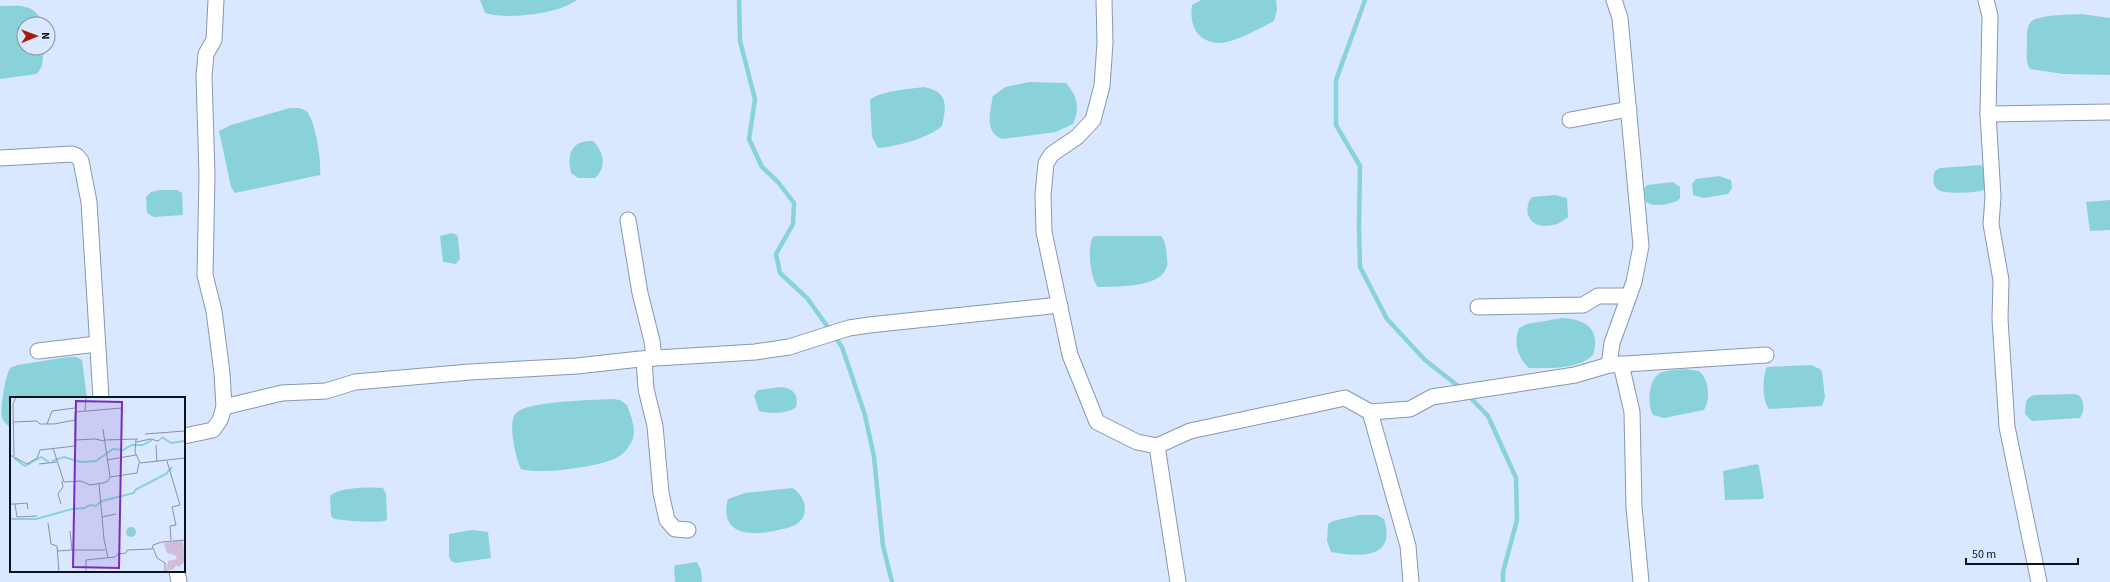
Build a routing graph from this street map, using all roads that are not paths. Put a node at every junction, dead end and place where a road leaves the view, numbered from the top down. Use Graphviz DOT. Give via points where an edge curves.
graph roads {
  1 [pos="216,0"];
  2 [pos="1104,0"];
  3 [pos="1614,0"];
  4 [pos="1986,0"];
  5 [pos="1629,109"];
  6 [pos="2110,112"];
  7 [pos="1988,114"];
  8 [pos="1570,120"];
  9 [pos="0,158"];
  10 [pos="628,220"];
  11 [pos="1629,296"];
  12 [pos="1060,305"];
  13 [pos="1478,307"];
  14 [pos="97,344"];
  15 [pos="38,351"];
  16 [pos="1766,355"];
  17 [pos="649,359"];
  18 [pos="1615,365"];
  19 [pos="101,397"];
  20 [pos="224,407"];
  21 [pos="1370,412"];
  22 [pos="185,436"];
  23 [pos="1157,446"];
  24 [pos="688,530"];
  25 [pos="177,572"];
  26 [pos="179,582"];
  27 [pos="1178,582"];
  28 [pos="1411,582"];
  29 [pos="1641,582"];
  30 [pos="2038,582"];
  1 -- 20 [label="street" via="214,40 206,54 204,76 207,175 205,275 215,319"];
  2 -- 12 [label="street" via="1105,44 1102,86 1093,120 1077,137 1052,154 1046,163 1043,195 1044,232"];
  3 -- 5 [label="street" via="1620,18"];
  4 -- 7 [label="street" via="1990,16"];
  5 -- 8 [label="street"];
  5 -- 11 [label="street" via="1641,246"];
  6 -- 7 [label="street"];
  7 -- 30 [label="street" via="1993,197 1991,224 2001,280 2000,319 2007,427"];
  9 -- 14 [label="street" via="72,154 82,161 89,202"];
  10 -- 17 [label="street" via="640,293 652,342"];
  11 -- 13 [label="street" via="1598,296 1582,305"];
  11 -- 18 [label="street" via="1612,343"];
  12 -- 17 [label="street" via="849,328 789,347 755,352"];
  12 -- 23 [label="street" via="1070,355 1096,422 1137,442"];
  14 -- 15 [label="street"];
  14 -- 19 [label="street"];
  16 -- 18 [label="street"];
  17 -- 20 [label="street" via="355,382 326,391 282,393"];
  17 -- 24 [label="street" via="646,389 655,426 661,494 667,520 675,529"];
  18 -- 21 [label="street" via="1575,375 1432,397 1410,409"];
  18 -- 29 [label="street" via="1632,412 1634,507"];
  20 -- 22 [label="street" via="220,420 213,430"];
  21 -- 23 [label="street" via="1345,398 1190,431"];
  21 -- 28 [label="street" via="1408,546"];
  23 -- 27 [label="street"];
  25 -- 26 [label="street"];
}
